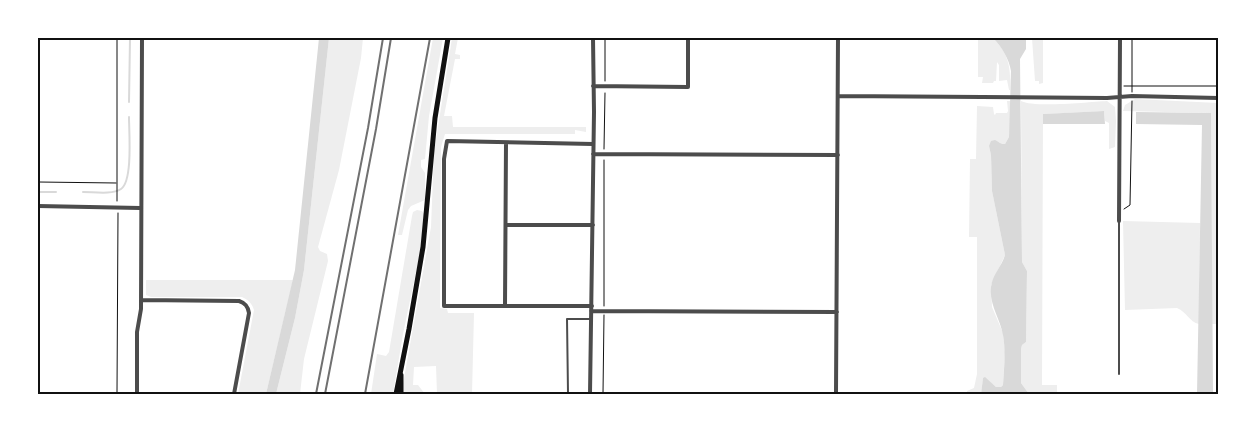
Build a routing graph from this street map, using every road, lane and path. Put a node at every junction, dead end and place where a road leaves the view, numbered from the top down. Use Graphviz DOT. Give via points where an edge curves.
graph roads {
  1 [pos="117,38"];
  2 [pos="142,38"];
  3 [pos="448,38"];
  4 [pos="593,38"];
  5 [pos="605,38"];
  6 [pos="688,38"];
  7 [pos="838,38"];
  8 [pos="1120,38"];
  9 [pos="1132,38"];
  10 [pos="593,86"];
  11 [pos="605,86"];
  12 [pos="1120,86"];
  13 [pos="1131,86"];
  14 [pos="1218,86"];
  15 [pos="838,96"];
  16 [pos="1132,96"];
  17 [pos="1120,98"];
  18 [pos="1218,98"];
  19 [pos="506,143"];
  20 [pos="593,144"];
  21 [pos="593,154"];
  22 [pos="604,154"];
  23 [pos="838,155"];
  24 [pos="38,182"];
  25 [pos="116,183"];
  26 [pos="117,199"];
  27 [pos="38,206"];
  28 [pos="118,207"];
  29 [pos="140,208"];
  30 [pos="1119,212"];
  31 [pos="1119,221"];
  32 [pos="506,225"];
  33 [pos="593,225"];
  34 [pos="141,300"];
  35 [pos="505,306"];
  36 [pos="592,306"];
  37 [pos="604,311"];
  38 [pos="591,312"];
  39 [pos="837,312"];
  40 [pos="590,319"];
  41 [pos="402,370"];
  42 [pos="1119,374"];
  43 [pos="116,394"];
  44 [pos="136,394"];
  45 [pos="234,394"];
  46 [pos="396,394"];
  47 [pos="401,394"];
  48 [pos="590,394"];
  49 [pos="603,394"];
  50 [pos="836,394"];
  1 -- 25 [label="path"];
  2 -- 29 [label="street"];
  3 -- 41 [label="main road" via="435,118 423,247"];
  4 -- 10 [label="street"];
  5 -- 11 [label="path"];
  6 -- 11 [label="street" via="688,87"];
  7 -- 15 [label="street"];
  8 -- 12 [label="street"];
  9 -- 13 [label="path"];
  10 -- 11 [label="street"];
  10 -- 20 [label="street"];
  11 -- 22 [label="path"];
  12 -- 13 [label="path"];
  12 -- 17 [label="street"];
  13 -- 14 [label="path"];
  13 -- 16 [label="path"];
  15 -- 17 [label="street"];
  15 -- 23 [label="street"];
  16 -- 17 [label="street"];
  16 -- 18 [label="street"];
  16 -- 30 [label="path" via="1130,205"];
  17 -- 30 [label="street"];
  19 -- 20 [label="street"];
  19 -- 32 [label="street"];
  19 -- 35 [label="street" via="447,141 444,159 444,306"];
  20 -- 21 [label="street"];
  21 -- 22 [label="street"];
  21 -- 33 [label="street"];
  22 -- 23 [label="street"];
  22 -- 37 [label="path"];
  23 -- 39 [label="street"];
  24 -- 25 [label="path"];
  25 -- 26 [label="path"];
  27 -- 28 [label="street"];
  28 -- 29 [label="street"];
  28 -- 43 [label="path"];
  29 -- 34 [label="street"];
  30 -- 31 [label="street"];
  31 -- 42 [label="lane"];
  32 -- 33 [label="street"];
  32 -- 35 [label="street"];
  33 -- 36 [label="street"];
  34 -- 44 [label="street"];
  34 -- 45 [label="street" via="245,303 249,313"];
  35 -- 36 [label="street"];
  36 -- 38 [label="street"];
  37 -- 38 [label="street"];
  37 -- 39 [label="street"];
  37 -- 49 [label="path"];
  38 -- 40 [label="street"];
  39 -- 50 [label="street"];
  40 -- 48 [label="street"];
  40 -- 48 [label="lane" via="567,320 568,394"];
  41 -- 46 [label="main road"];
  41 -- 47 [label="main road"];
}
